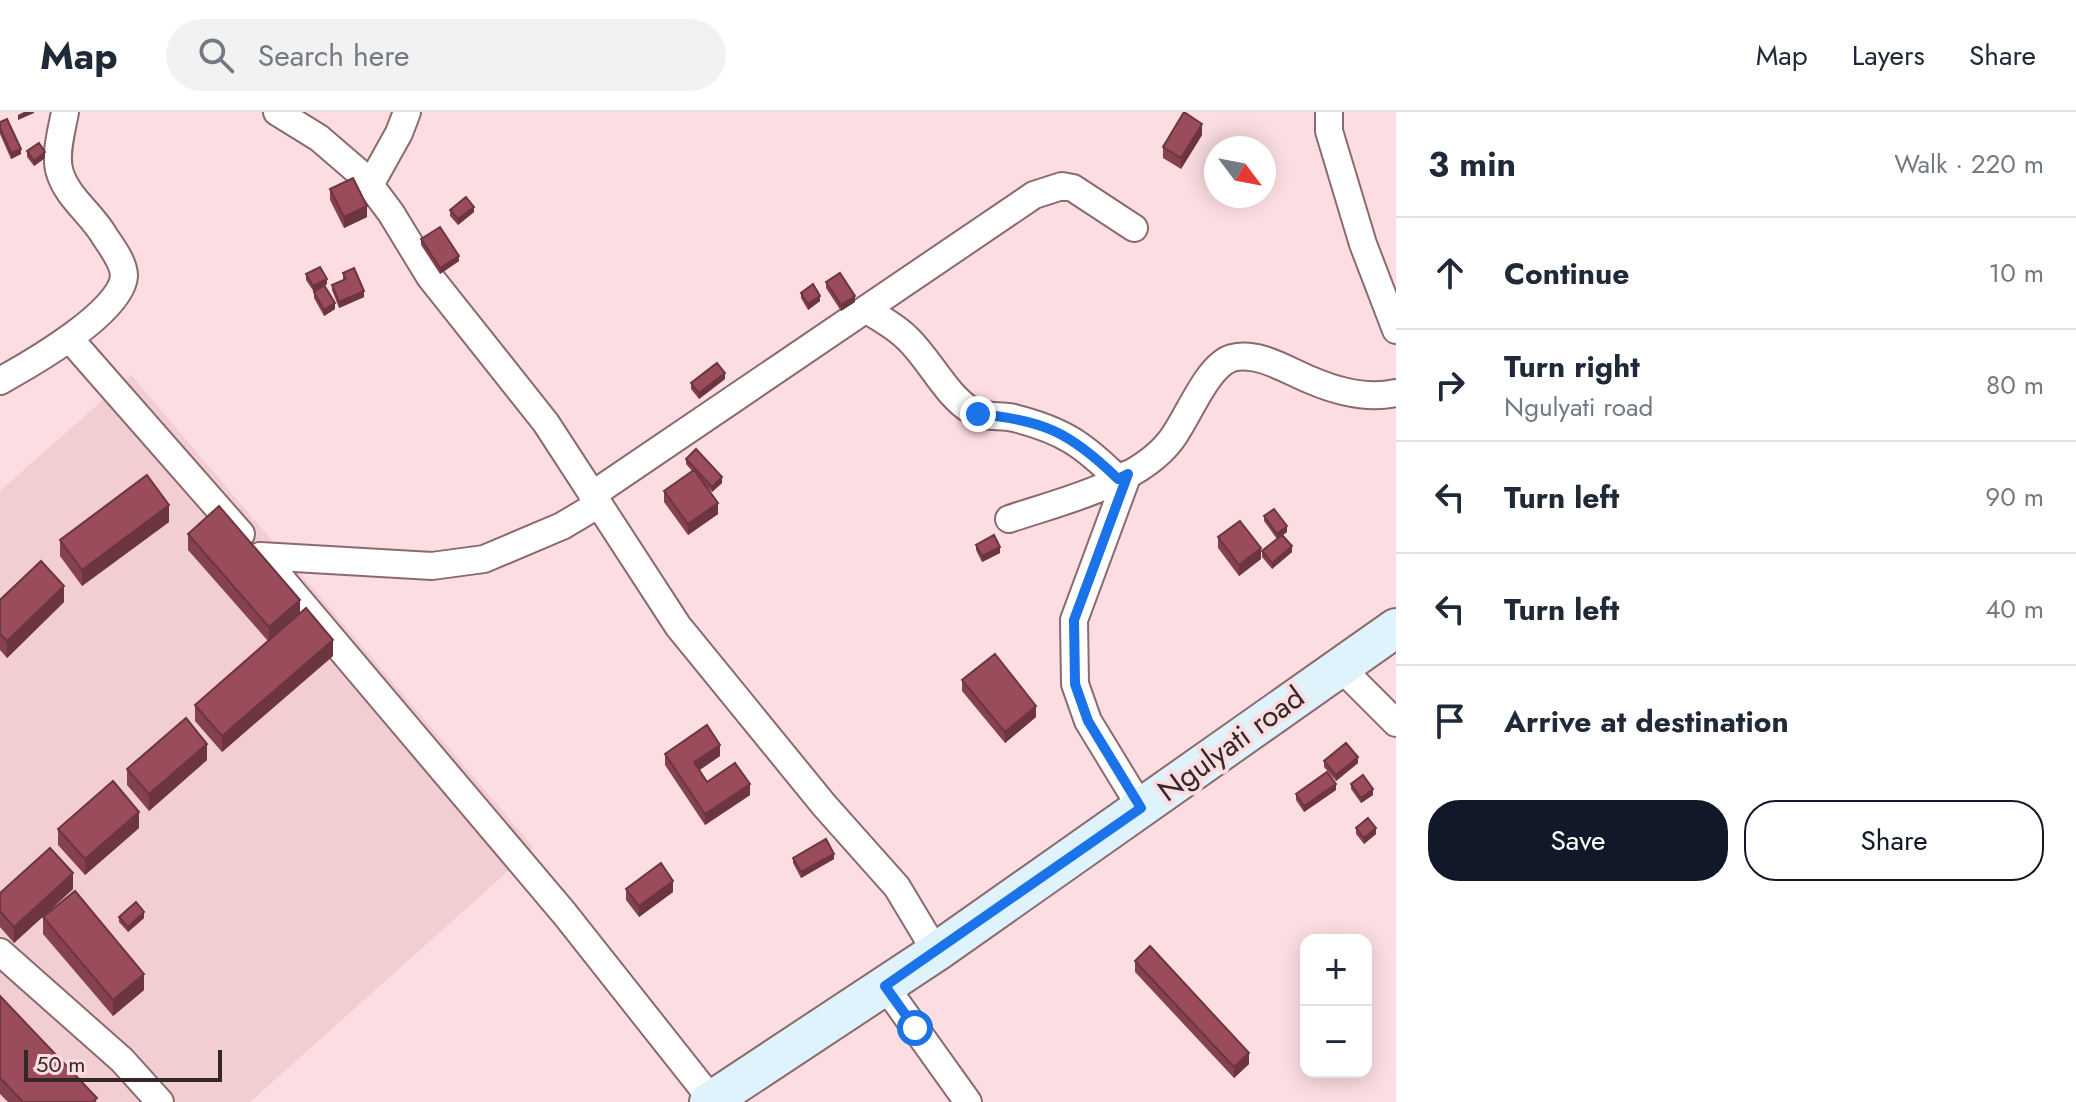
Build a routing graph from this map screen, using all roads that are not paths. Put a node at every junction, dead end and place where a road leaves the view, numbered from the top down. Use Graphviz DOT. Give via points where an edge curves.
graph roads {
  1 [pos="65,112"];
  2 [pos="277,112"];
  3 [pos="407,112"];
  4 [pos="1329,112"];
  5 [pos="370,185"];
  6 [pos="1134,228"];
  7 [pos="866,309"];
  8 [pos="1396,330"];
  9 [pos="69,338"];
  10 [pos="0,381"];
  11 [pos="1396,393"];
  12 [pos="1123,476"];
  13 [pos="596,499"];
  14 [pos="1009,519"];
  15 [pos="260,556"];
  16 [pos="1396,628"];
  17 [pos="1339,666"];
  18 [pos="1396,723"];
  19 [pos="1141,808"];
  20 [pos="0,952"];
  21 [pos="936,952"];
  22 [pos="885,986"];
  23 [pos="710,1101"];
  24 [pos="160,1102"];
  25 [pos="968,1102"];
  1 -- 9 [label="street" via="59,170 124,274 120,288"];
  2 -- 5 [label="street" via="319,138"];
  3 -- 5 [label="street"];
  4 -- 8 [label="street" via="1329,131 1363,244"];
  5 -- 13 [label="street" via="430,277 546,423"];
  6 -- 7 [label="street" via="1062,186 1034,195"];
  7 -- 12 [label="street" via="906,337 970,410 1052,428"];
  7 -- 13 [label="street"];
  9 -- 10 [label="street"];
  9 -- 15 [label="street"];
  11 -- 12 [label="street" via="1355,394 1266,361 1231,358 1207,381 1170,442"];
  12 -- 14 [label="street"];
  12 -- 19 [label="street" via="1074,620 1075,684 1088,721"];
  13 -- 15 [label="street" via="562,526 484,559 432,566"];
  13 -- 21 [label="street" via="678,626 897,887"];
  15 -- 23 [label="street" via="564,913"];
  16 -- 17 [label="main road, Ngulyati road"];
  17 -- 18 [label="street"];
  17 -- 19 [label="main road, Ngulyati road"];
  19 -- 21 [label="main road, Ngulyati road"];
  20 -- 24 [label="street" via="122,1060"];
  21 -- 22 [label="main road, Ngulyati road"];
  22 -- 23 [label="main road, Ngulyati road"];
  22 -- 25 [label="street"];
}
